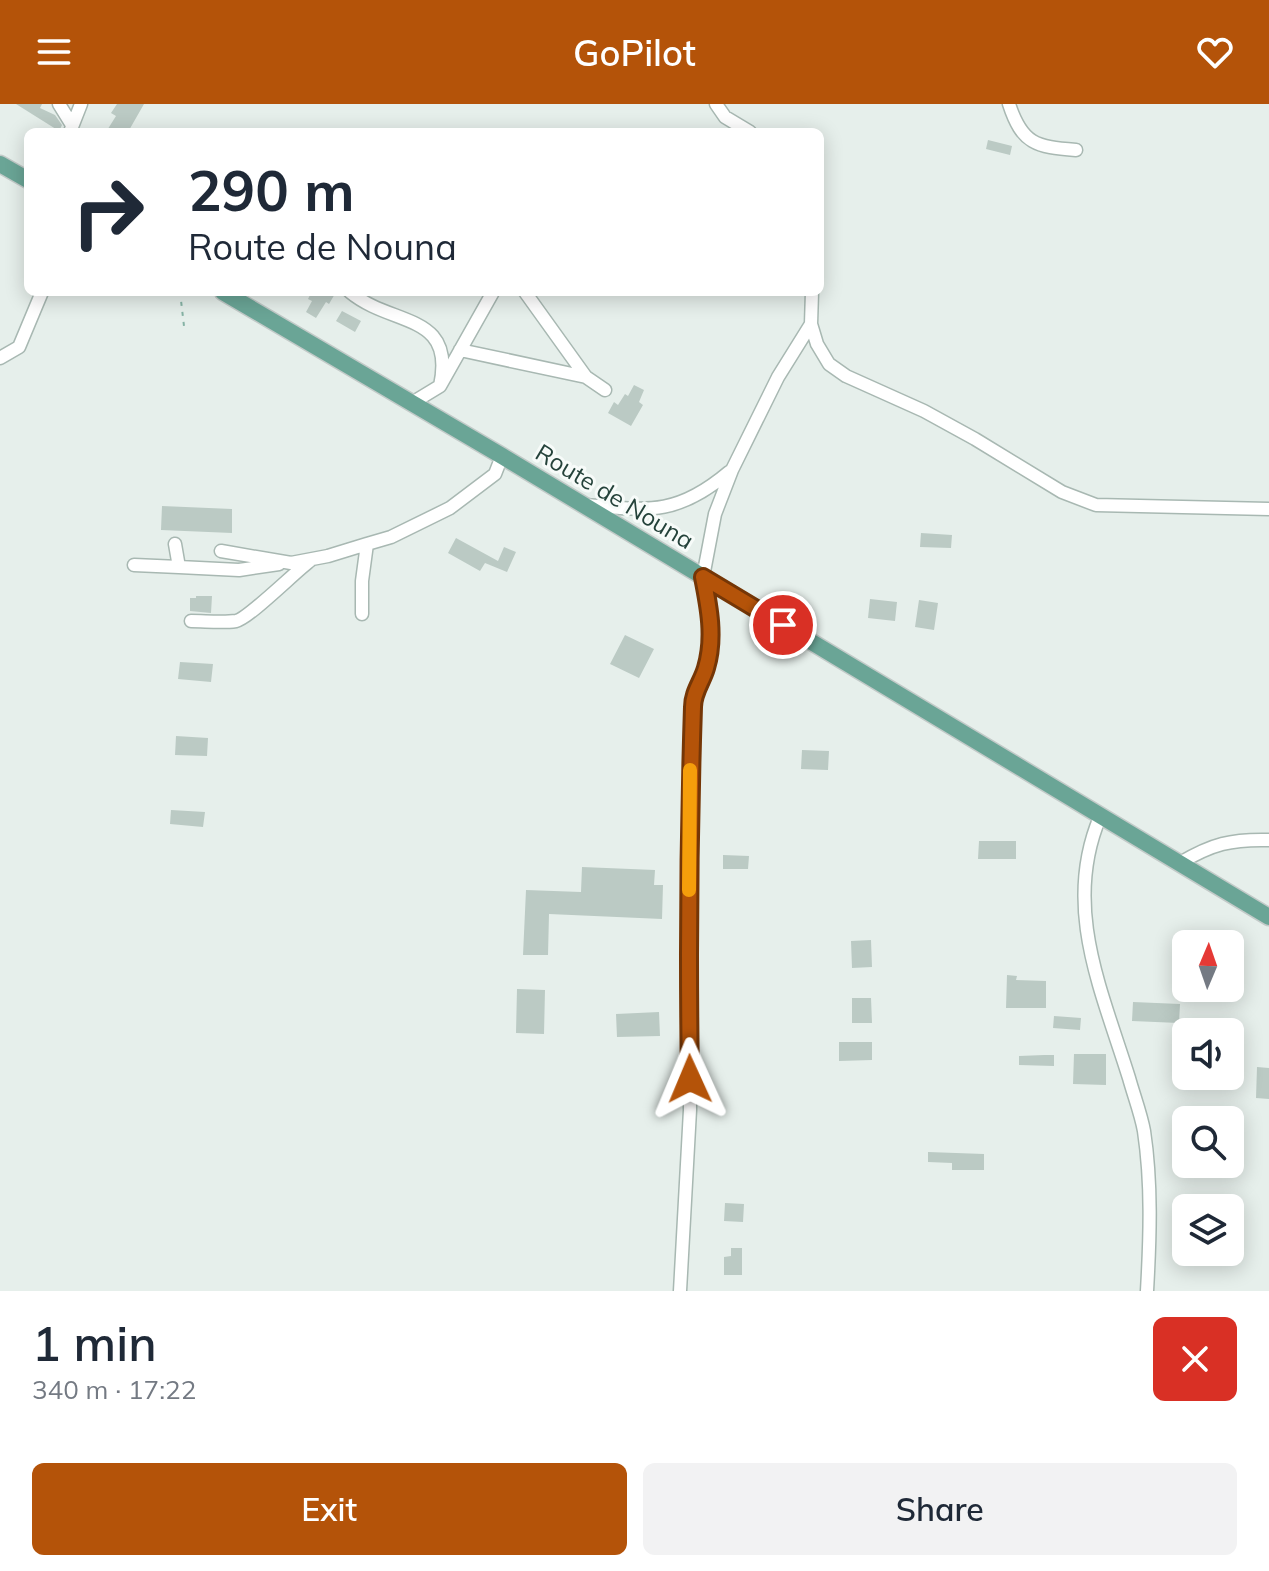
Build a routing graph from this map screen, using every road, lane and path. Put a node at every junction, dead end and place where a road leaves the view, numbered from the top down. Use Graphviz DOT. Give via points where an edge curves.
graph roads {
  1 [pos="59,104"];
  2 [pos="81,104"];
  3 [pos="716,104"];
  4 [pos="1009,104"];
  5 [pos="725,117"];
  6 [pos="71,128"];
  7 [pos="71,128"];
  8 [pos="722,128"];
  9 [pos="743,128"];
  10 [pos="1076,150"];
  11 [pos="0,164"];
  12 [pos="24,178"];
  13 [pos="40,296"];
  14 [pos="180,296"];
  15 [pos="230,296"];
  16 [pos="355,296"];
  17 [pos="491,296"];
  18 [pos="528,296"];
  19 [pos="812,296"];
  20 [pos="811,324"];
  21 [pos="184,326"];
  22 [pos="460,350"];
  23 [pos="0,358"];
  24 [pos="586,377"];
  25 [pos="440,386"];
  26 [pos="605,390"];
  27 [pos="412,403"];
  28 [pos="502,456"];
  29 [pos="732,470"];
  30 [pos="582,504"];
  31 [pos="1269,509"];
  32 [pos="175,544"];
  33 [pos="367,544"];
  34 [pos="221,551"];
  35 [pos="313,558"];
  36 [pos="291,563"];
  37 [pos="134,565"];
  38 [pos="179,567"];
  39 [pos="703,577"];
  40 [pos="362,614"];
  41 [pos="191,621"];
  42 [pos="1100,817"];
  43 [pos="1269,840"];
  44 [pos="1180,863"];
  45 [pos="1269,917"];
  46 [pos="680,1291"];
  47 [pos="1147,1291"];
  1 -- 6 [label="street"];
  2 -- 7 [label="street"];
  3 -- 5 [label="street"];
  4 -- 10 [label="street" via="1027,139"];
  5 -- 8 [label="street"];
  5 -- 9 [label="street"];
  11 -- 12 [label="main road"];
  13 -- 23 [label="street" via="19,347"];
  14 -- 21 [label="path"];
  15 -- 27 [label="main road, Route de Nouna"];
  16 -- 25 [label="street" via="435,337 444,365"];
  17 -- 22 [label="street"];
  18 -- 24 [label="street"];
  19 -- 20 [label="street"];
  20 -- 29 [label="street"];
  20 -- 31 [label="street" via="829,364 846,376 937,418 1062,492 1096,505"];
  22 -- 24 [label="street"];
  22 -- 25 [label="street"];
  24 -- 26 [label="street"];
  25 -- 27 [label="street"];
  27 -- 28 [label="main road, Route de Nouna"];
  28 -- 30 [label="main road, Route de Nouna"];
  28 -- 33 [label="street" via="495,474 450,508"];
  29 -- 30 [label="street" via="689,501 660,509"];
  29 -- 39 [label="street" via="715,514"];
  30 -- 39 [label="main road, Route de Nouna"];
  32 -- 38 [label="street"];
  33 -- 35 [label="street"];
  33 -- 40 [label="street"];
  34 -- 36 [label="street"];
  35 -- 36 [label="street"];
  35 -- 41 [label="street" via="249,616"];
  36 -- 38 [label="street" via="239,570"];
  37 -- 38 [label="street"];
  39 -- 42 [label="main road, Route de Nouna"];
  39 -- 46 [label="street" via="711,617 710,650 693,696 690,1110"];
  42 -- 44 [label="main road, Route de Nouna"];
  42 -- 47 [label="street" via="1085,865 1088,945 1144,1129 1150,1195"];
  43 -- 44 [label="street" via="1227,841"];
  44 -- 45 [label="main road, Route de Nouna"];
}
